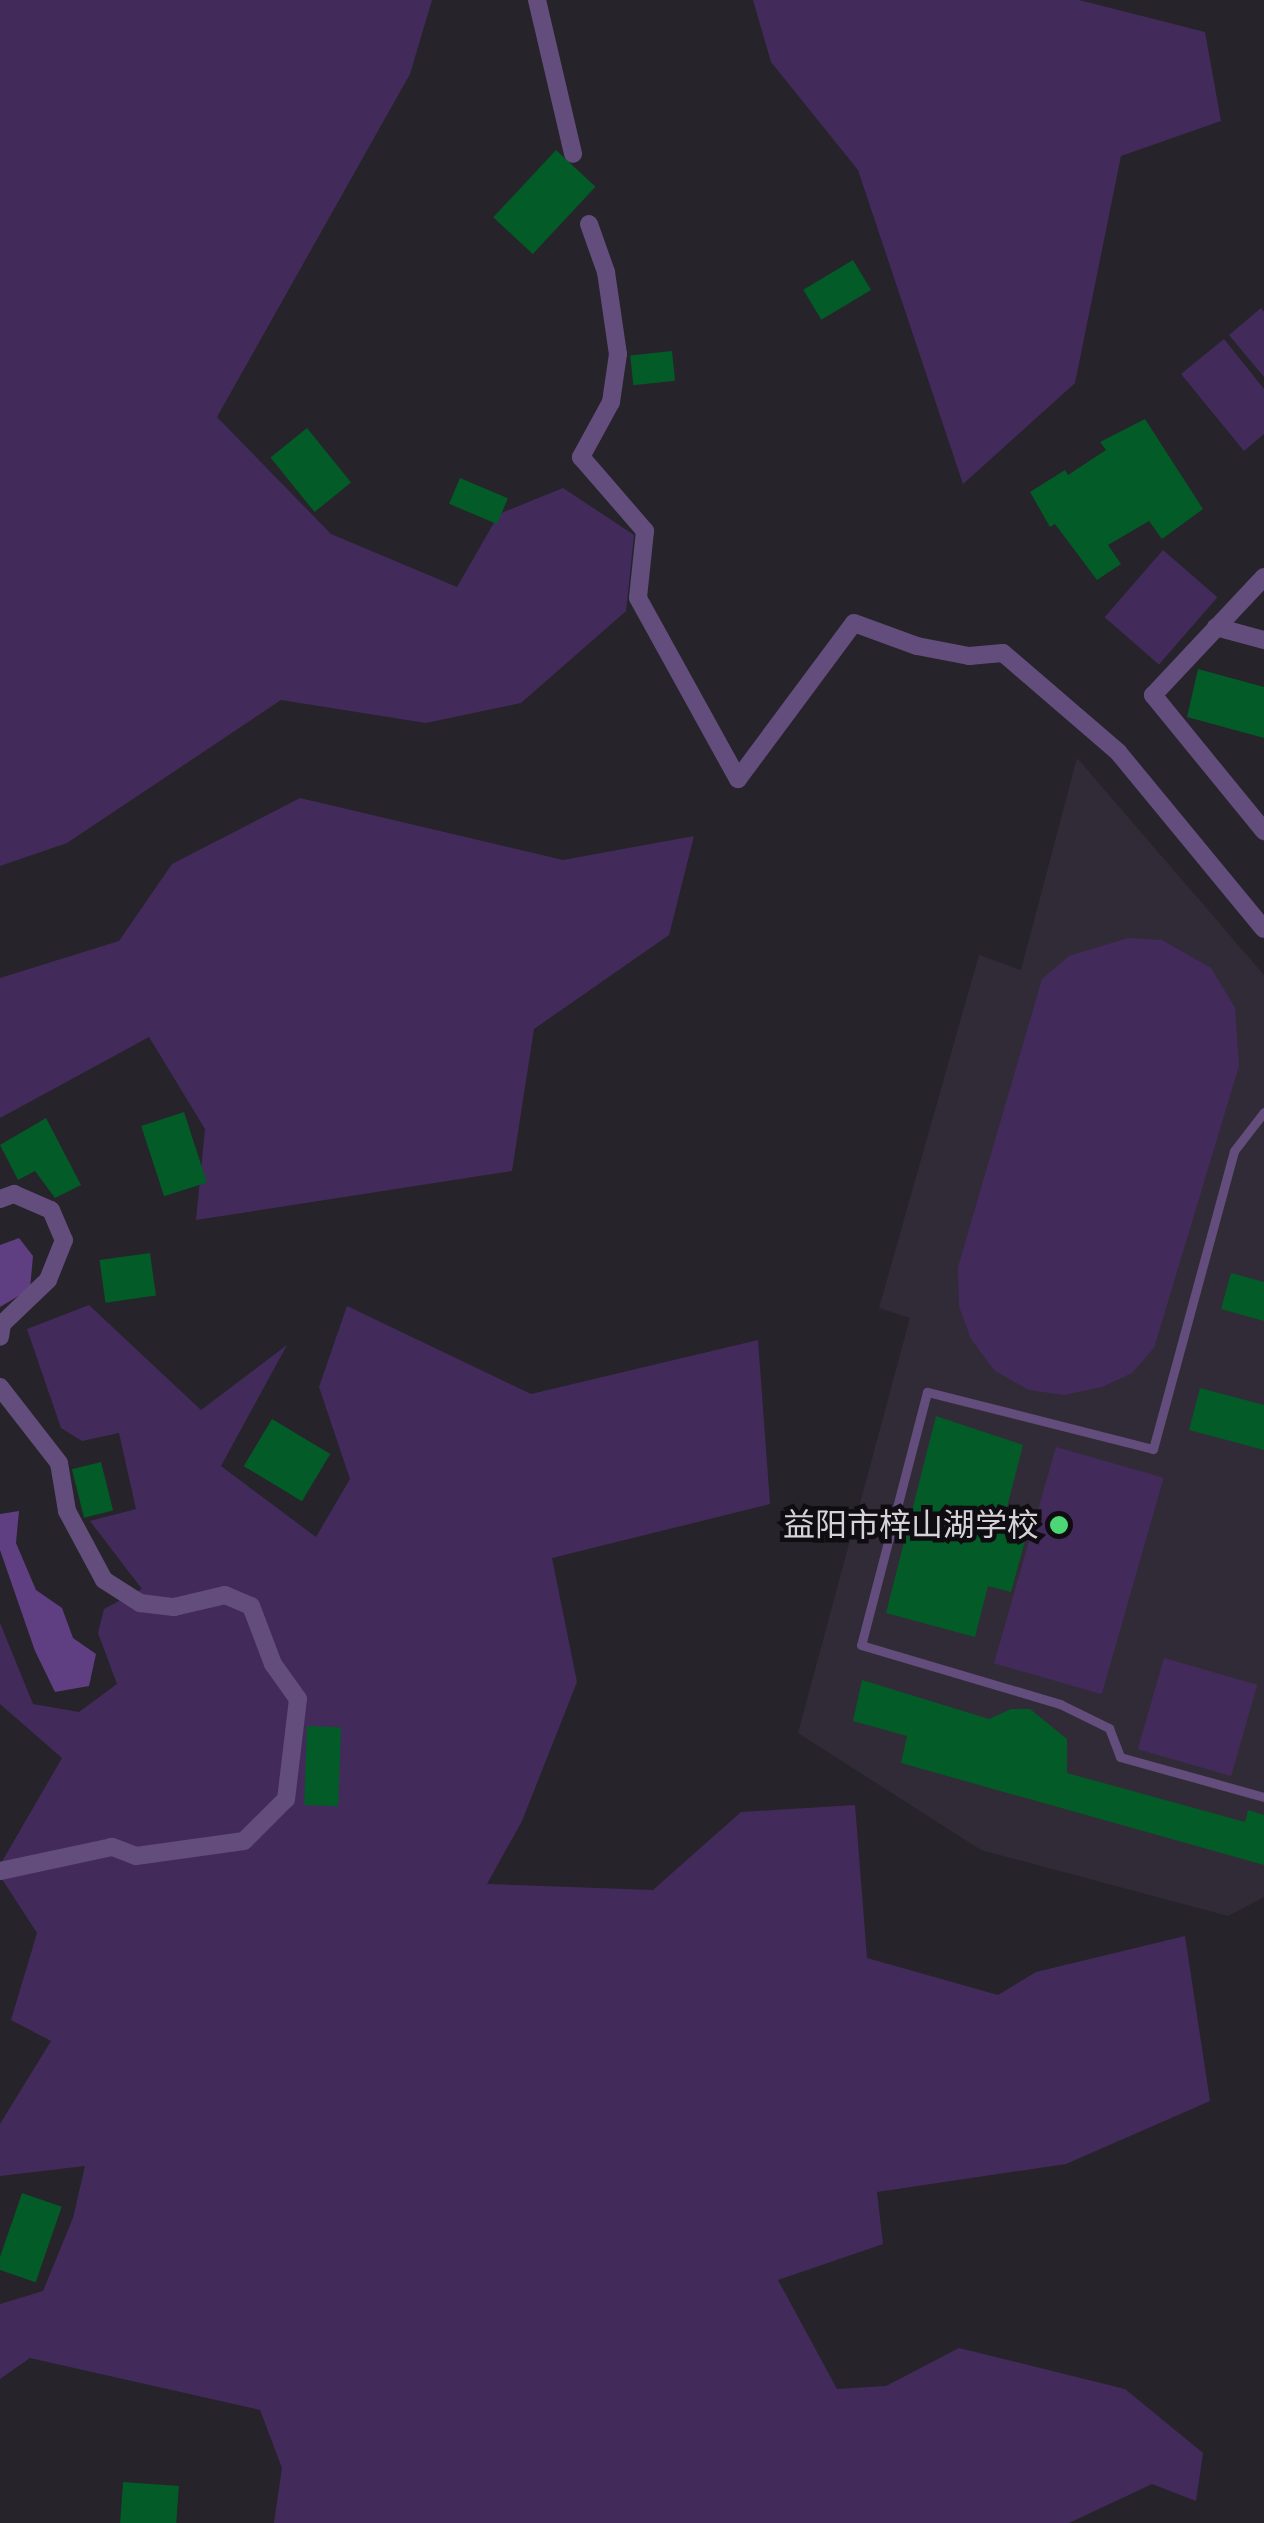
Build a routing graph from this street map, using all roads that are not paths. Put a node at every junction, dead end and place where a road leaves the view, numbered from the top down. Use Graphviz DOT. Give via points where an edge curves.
graph roads {
  1 [pos="537,0"];
  2 [pos="573,154"];
  3 [pos="589,224"];
  4 [pos="1264,577"];
  5 [pos="1216,627"];
  6 [pos="1264,640"];
  7 [pos="1264,830"];
  8 [pos="1264,929"];
  9 [pos="1264,1112"];
  10 [pos="0,1199"];
  11 [pos="0,1338"];
  12 [pos="0,1387"];
  13 [pos="1264,1797"];
  14 [pos="0,1872"];
  1 -- 2 [label="street"];
  3 -- 8 [label="street" via="606,272 618,354 611,402 581,457 646,532 638,598 738,780 854,624 917,646 969,656 1003,653 1118,752"];
  4 -- 5 [label="street"];
  5 -- 6 [label="street"];
  5 -- 7 [label="street" via="1153,695"];
  9 -- 13 [label="lane" via="1234,1151 1152,1448 928,1392 861,1645 1060,1704 1109,1728 1120,1757"];
  10 -- 11 [label="street" via="14,1194 51,1210 64,1240 48,1280 2,1324"];
  12 -- 14 [label="street" via="58,1463 66,1511 104,1580 140,1603 174,1607 224,1595 250,1606 273,1664 298,1699 286,1799 244,1841 136,1856 112,1847"];
}
